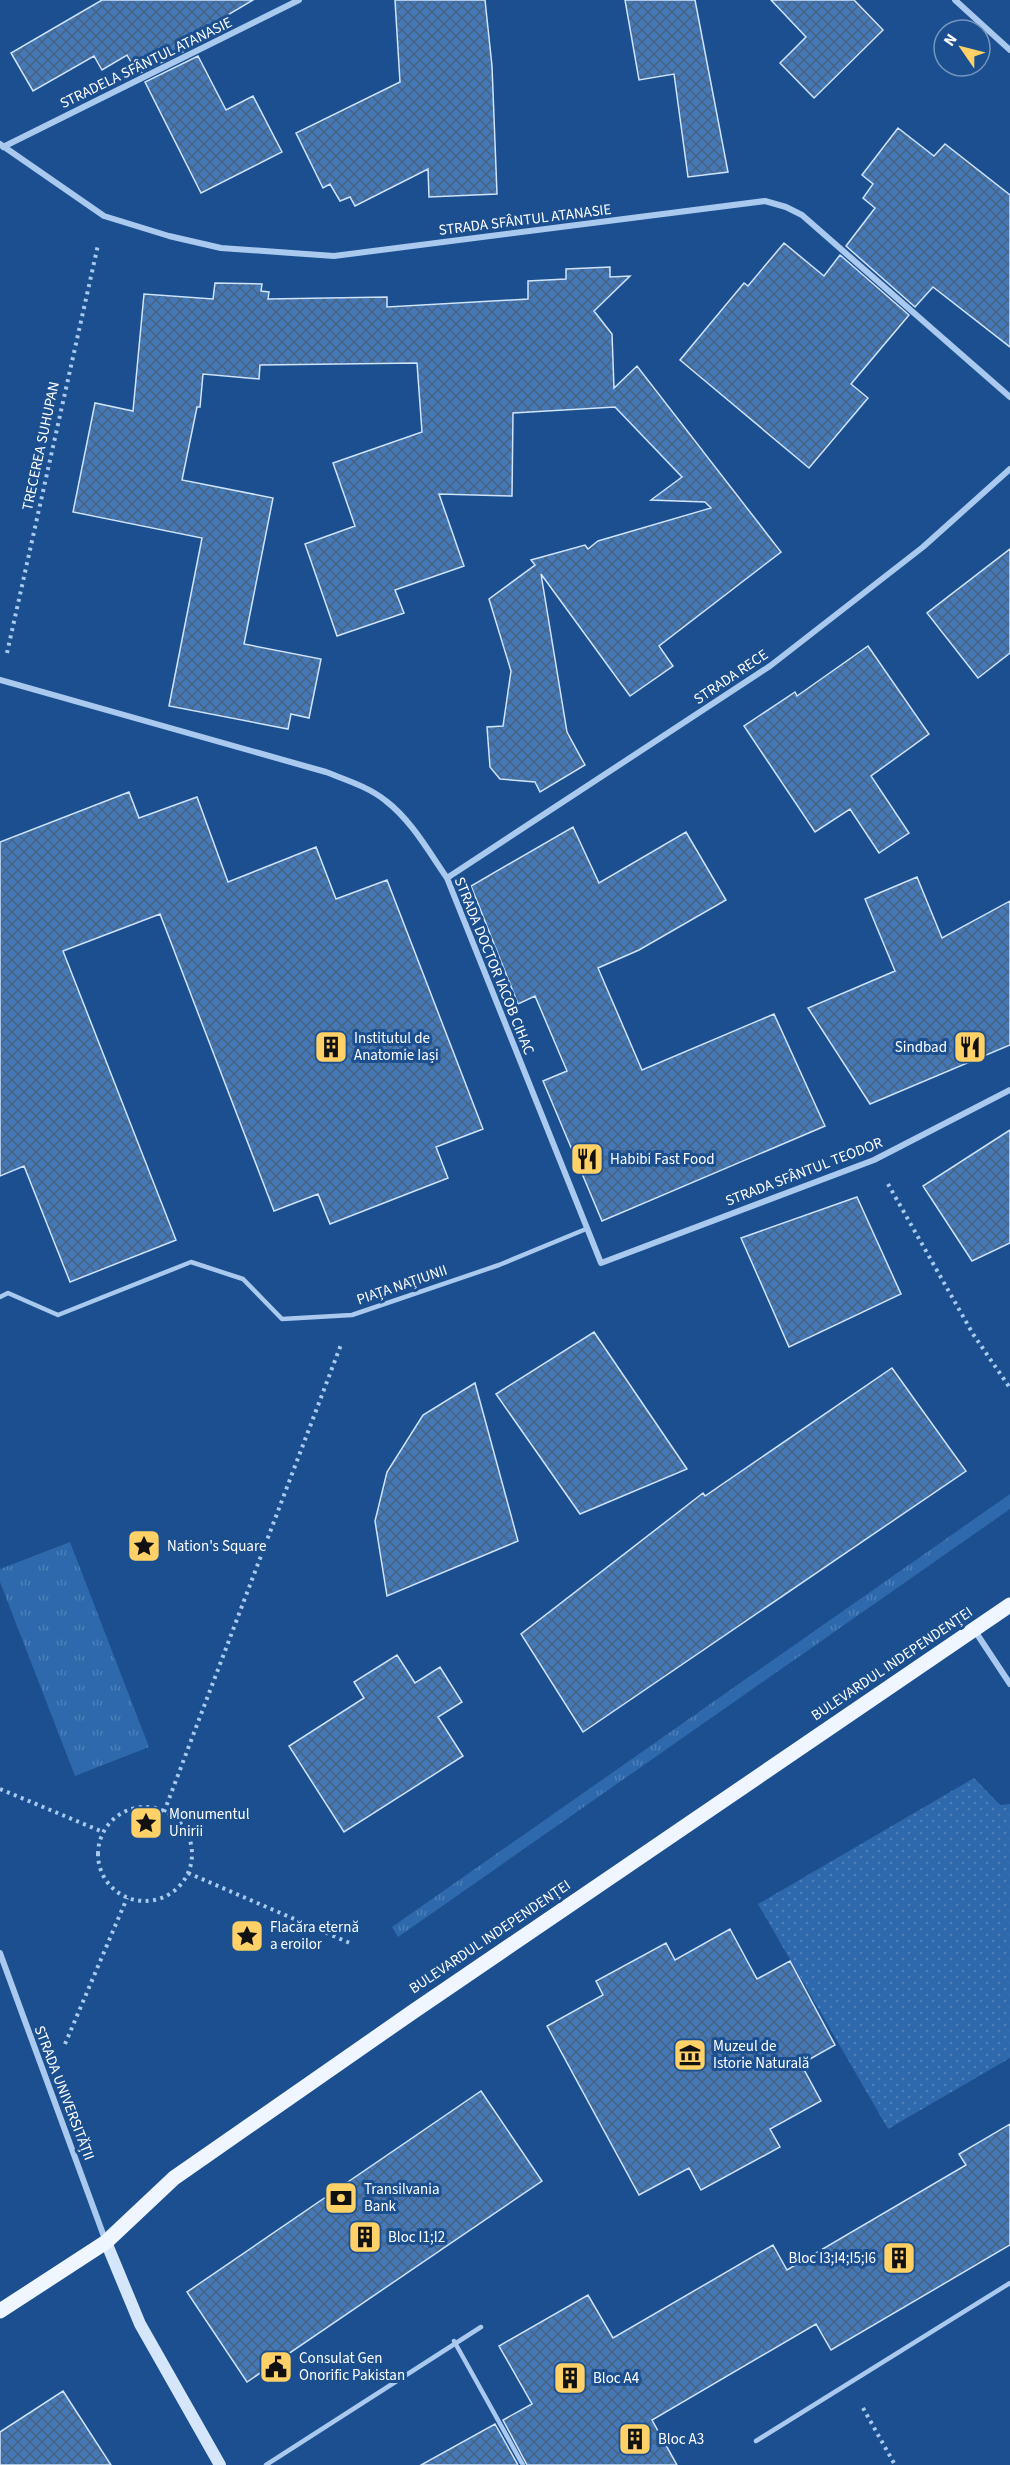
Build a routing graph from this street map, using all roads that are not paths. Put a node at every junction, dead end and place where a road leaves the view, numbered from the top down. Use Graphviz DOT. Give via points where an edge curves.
graph roads {
  1 [pos="299,0"];
  2 [pos="955,0"];
  3 [pos="1010,50"];
  4 [pos="2,145"];
  5 [pos="1010,397"];
  6 [pos="1010,469"];
  7 [pos="1,680"];
  8 [pos="447,878"];
  9 [pos="1010,1090"];
  10 [pos="586,1229"];
  11 [pos="601,1263"];
  12 [pos="0,1297"];
  13 [pos="1010,1605"];
  14 [pos="975,1630"];
  15 [pos="1010,1684"];
  16 [pos="0,1953"];
  17 [pos="106,2242"];
  18 [pos="1010,2283"];
  19 [pos="0,2311"];
  20 [pos="481,2326"];
  21 [pos="454,2342"];
  22 [pos="756,2441"];
  23 [pos="220,2465"];
  24 [pos="266,2465"];
  25 [pos="523,2465"];
  1 -- 4 [label="street, STRADELA SFÂNTUL ATANASIE"];
  2 -- 3 [label="street"];
  4 -- 5 [label="street, STRADA SFÂNTUL ATANASIE" via="104,216 221,248 334,256 765,201 802,215"];
  6 -- 8 [label="street, STRADA RECE" via="923,547 770,666"];
  7 -- 8 [label="street, STRADA DOCTOR IACOB CIHAC" via="327,772 366,789 386,801 410,825"];
  8 -- 10 [label="street, STRADA DOCTOR IACOB CIHAC"];
  9 -- 11 [label="street, STRADA SFÂNTUL TEODOR" via="874,1160"];
  10 -- 11 [label="street, STRADA DOCTOR IACOB CIHAC"];
  10 -- 12 [label="lane, PIAȚA NAȚIUNII" via="499,1265 352,1315 282,1319 243,1279 191,1262 58,1315 8,1293"];
  13 -- 14 [label="main road, BULEVARDUL INDEPENDENȚEI"];
  14 -- 15 [label="street"];
  14 -- 17 [label="main road, BULEVARDUL INDEPENDENȚEI" via="174,2178"];
  16 -- 17 [label="street, STRADA UNIVERSITĂȚII"];
  17 -- 19 [label="main road, BULEVARDUL INDEPENDENȚEI"];
  17 -- 23 [label="street" via="140,2324"];
  18 -- 22 [label="lane"];
  20 -- 21 [label="lane"];
  21 -- 24 [label="lane"];
  21 -- 25 [label="lane"];
}
